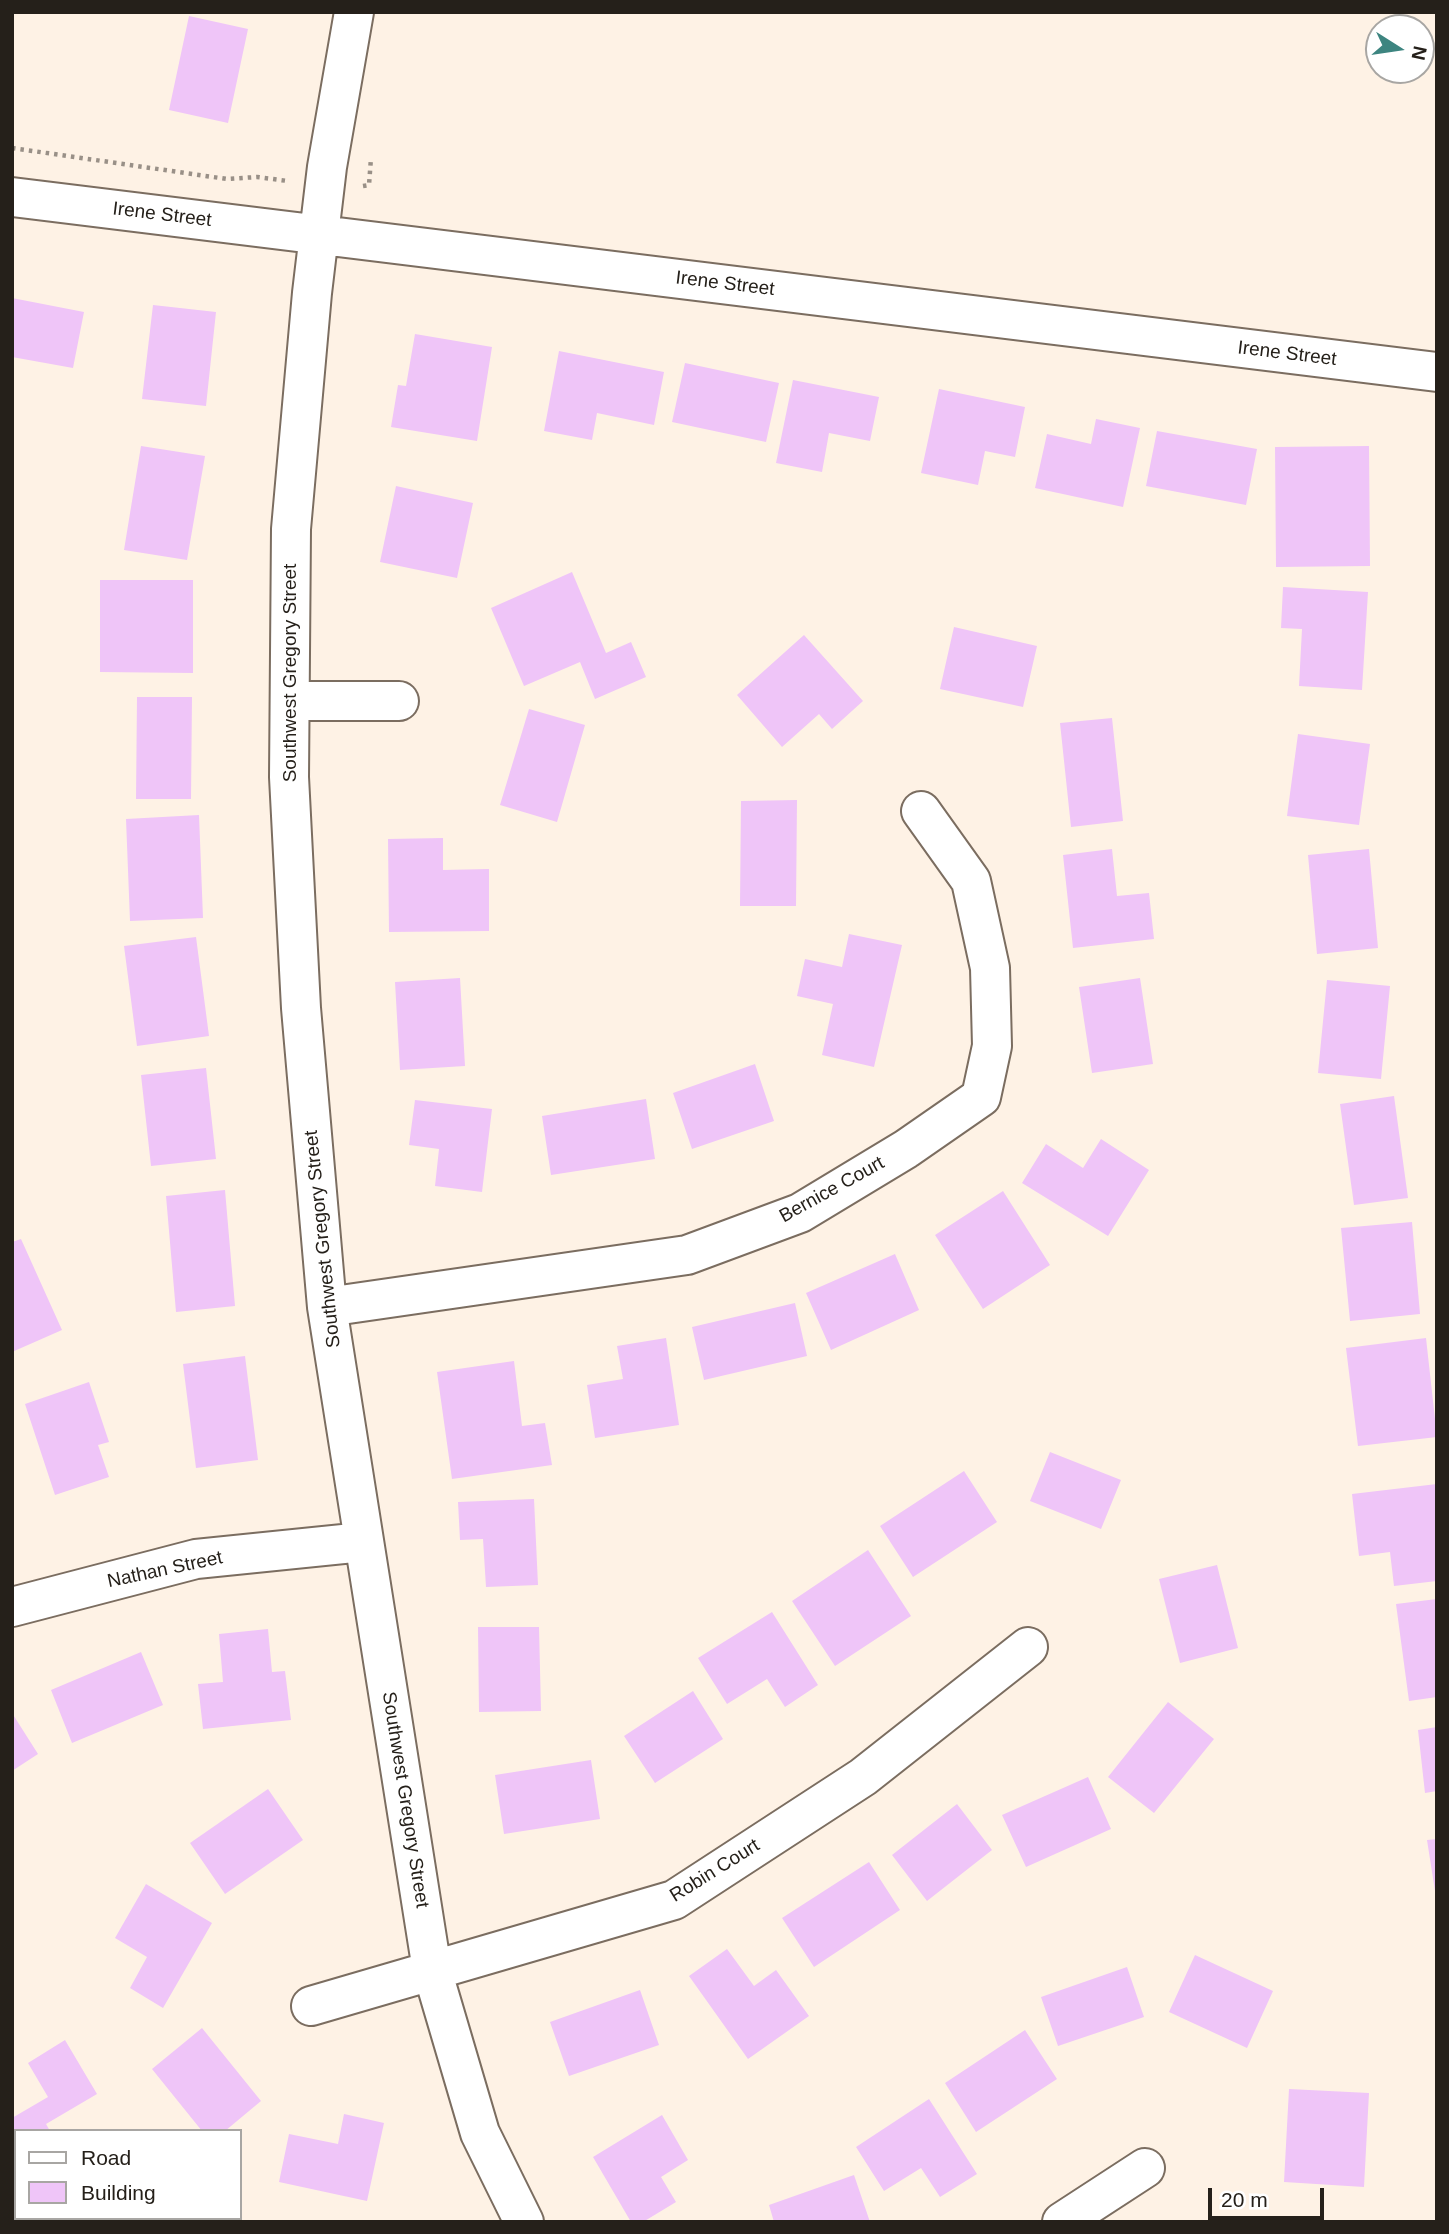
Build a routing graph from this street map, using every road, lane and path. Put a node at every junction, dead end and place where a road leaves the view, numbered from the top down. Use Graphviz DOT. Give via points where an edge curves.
graph roads {
  1 [pos="354,12"];
  2 [pos="12,148"];
  3 [pos="284,180"];
  4 [pos="12,197"];
  5 [pos="320,233"];
  6 [pos="1437,372"];
  7 [pos="290,701"];
  8 [pos="399,701"];
  9 [pos="921,811"];
  10 [pos="327,1307"];
  11 [pos="363,1542"];
  12 [pos="12,1607"];
  13 [pos="1028,1647"];
  14 [pos="432,1970"];
  15 [pos="311,2006"];
  16 [pos="1145,2168"];
  17 [pos="524,2222"];
  18 [pos="1062,2222"];
  1 -- 5 [label="street, Southwest Gregory Street"];
  2 -- 3 [label="path" via="227,179"];
  4 -- 5 [label="street, Irene Street"];
  5 -- 6 [label="street, Irene Street"];
  5 -- 7 [label="street, Southwest Gregory Street" via="292,529"];
  7 -- 8 [label="street"];
  7 -- 10 [label="street, Southwest Gregory Street" via="289,777 301,1008"];
  9 -- 10 [label="street, Bernice Court" via="971,881 990,968 992,1046 981,1097 800,1213 687,1255"];
  10 -- 11 [label="street, Southwest Gregory Street"];
  11 -- 12 [label="street, Nathan Street" via="197,1559"];
  11 -- 14 [label="street, Southwest Gregory Street"];
  13 -- 14 [label="street, Robin Court" via="863,1777 674,1900"];
  14 -- 15 [label="street, Robin Court"];
  14 -- 17 [label="street, Southwest Gregory Street" via="480,2133"];
  16 -- 18 [label="street"];
}
